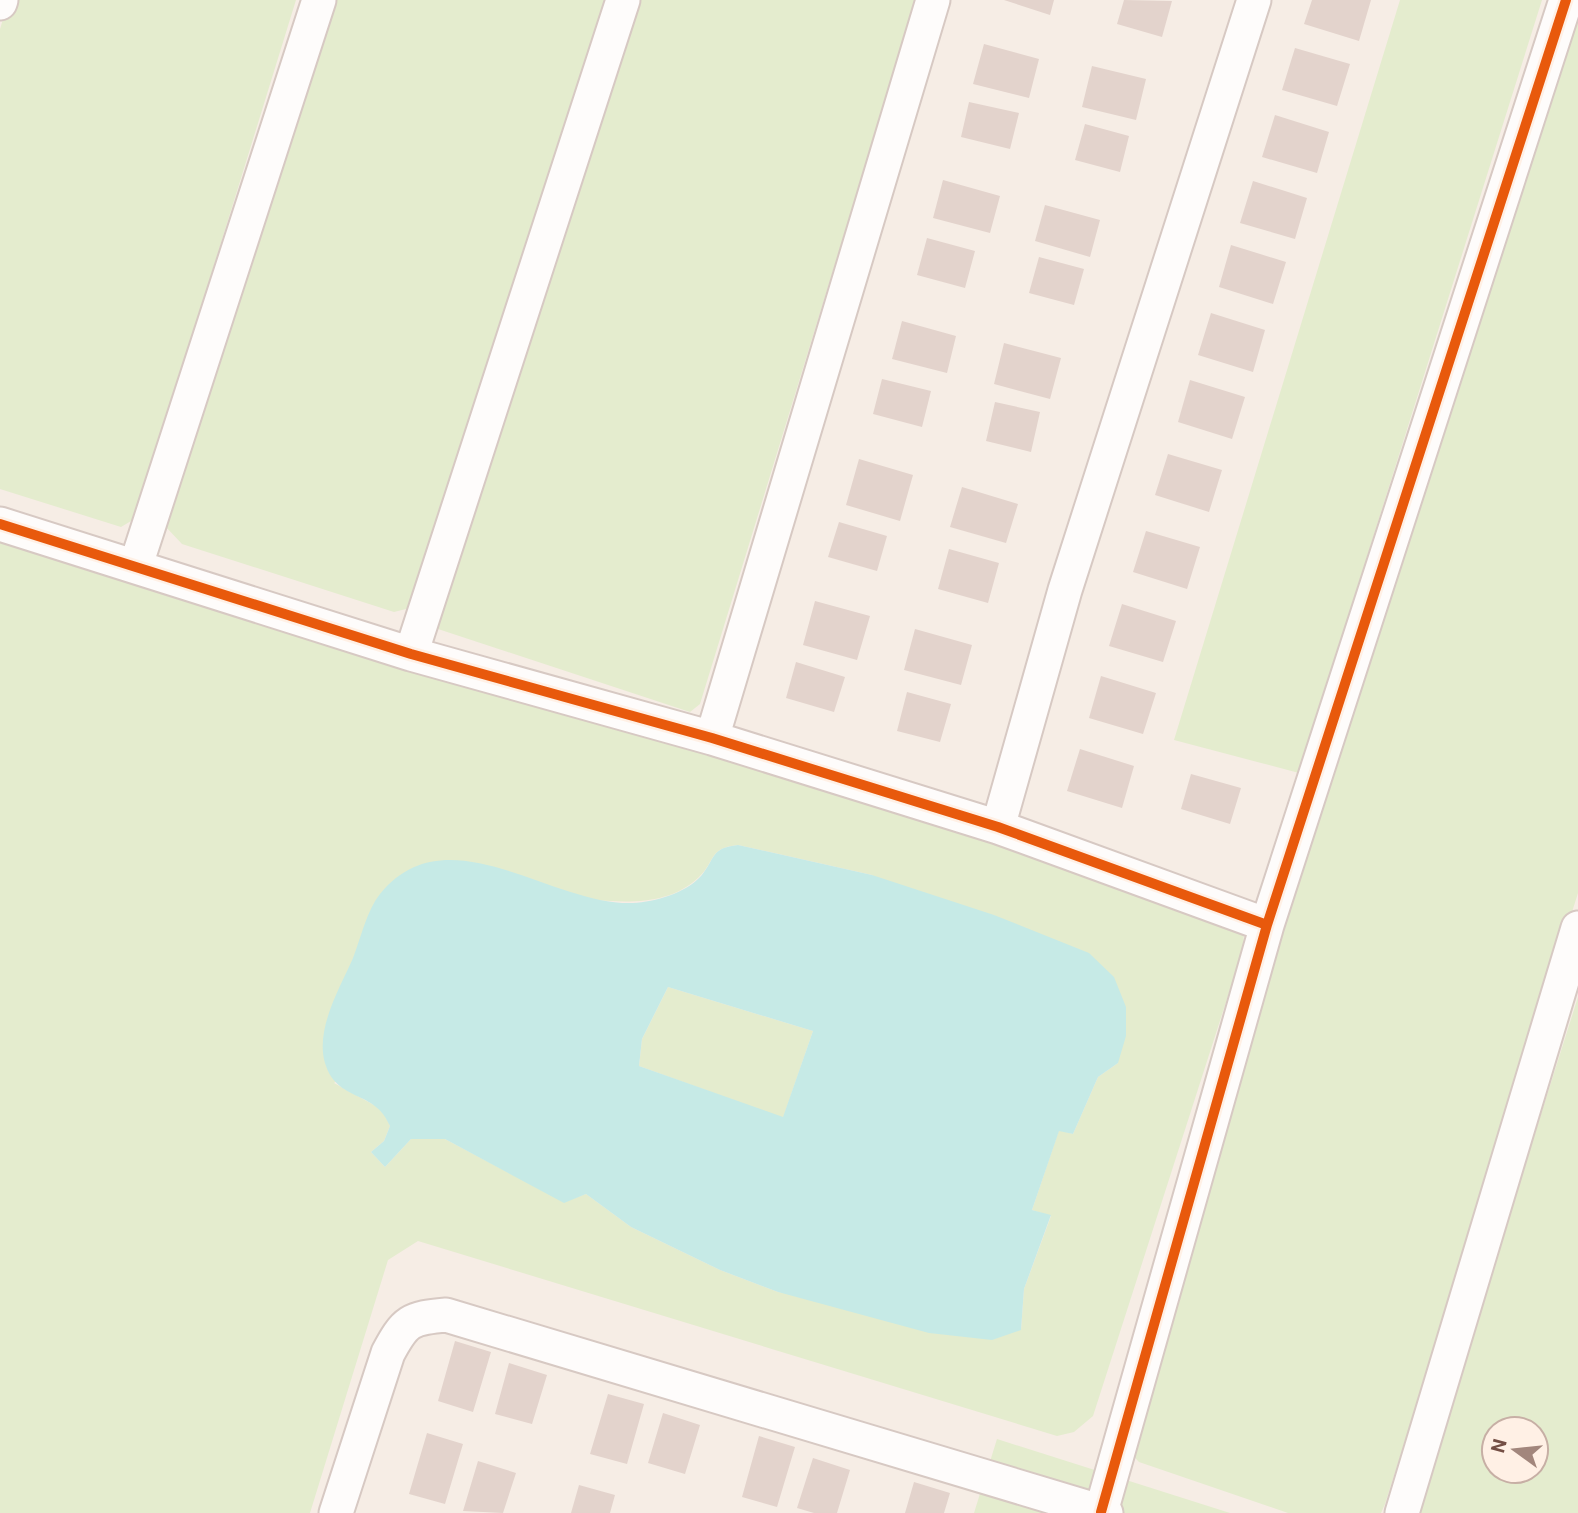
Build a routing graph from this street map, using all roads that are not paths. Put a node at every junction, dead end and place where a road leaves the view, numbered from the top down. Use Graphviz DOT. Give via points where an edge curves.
graph roads {
  1 [pos="319,0"];
  2 [pos="623,0"];
  3 [pos="933,0"];
  4 [pos="1254,0"];
  5 [pos="1566,0"];
  6 [pos="0,524"];
  7 [pos="136,565"];
  8 [pos="411,654"];
  9 [pos="712,738"];
  10 [pos="998,827"];
  11 [pos="1267,925"];
  12 [pos="1578,928"];
  13 [pos="1103,1512"];
  14 [pos="336,1513"];
  15 [pos="1402,1513"];
  1 -- 7 [label="street"];
  2 -- 8 [label="street"];
  3 -- 9 [label="street"];
  4 -- 10 [label="street" via="1065,590"];
  5 -- 11 [label="street"];
  6 -- 7 [label="street"];
  7 -- 8 [label="street"];
  8 -- 9 [label="street"];
  9 -- 10 [label="street"];
  10 -- 11 [label="street"];
  11 -- 13 [label="street"];
  12 -- 15 [label="street"];
  13 -- 14 [label="street" via="446,1315 416,1317 400,1330 388,1353"];
}
